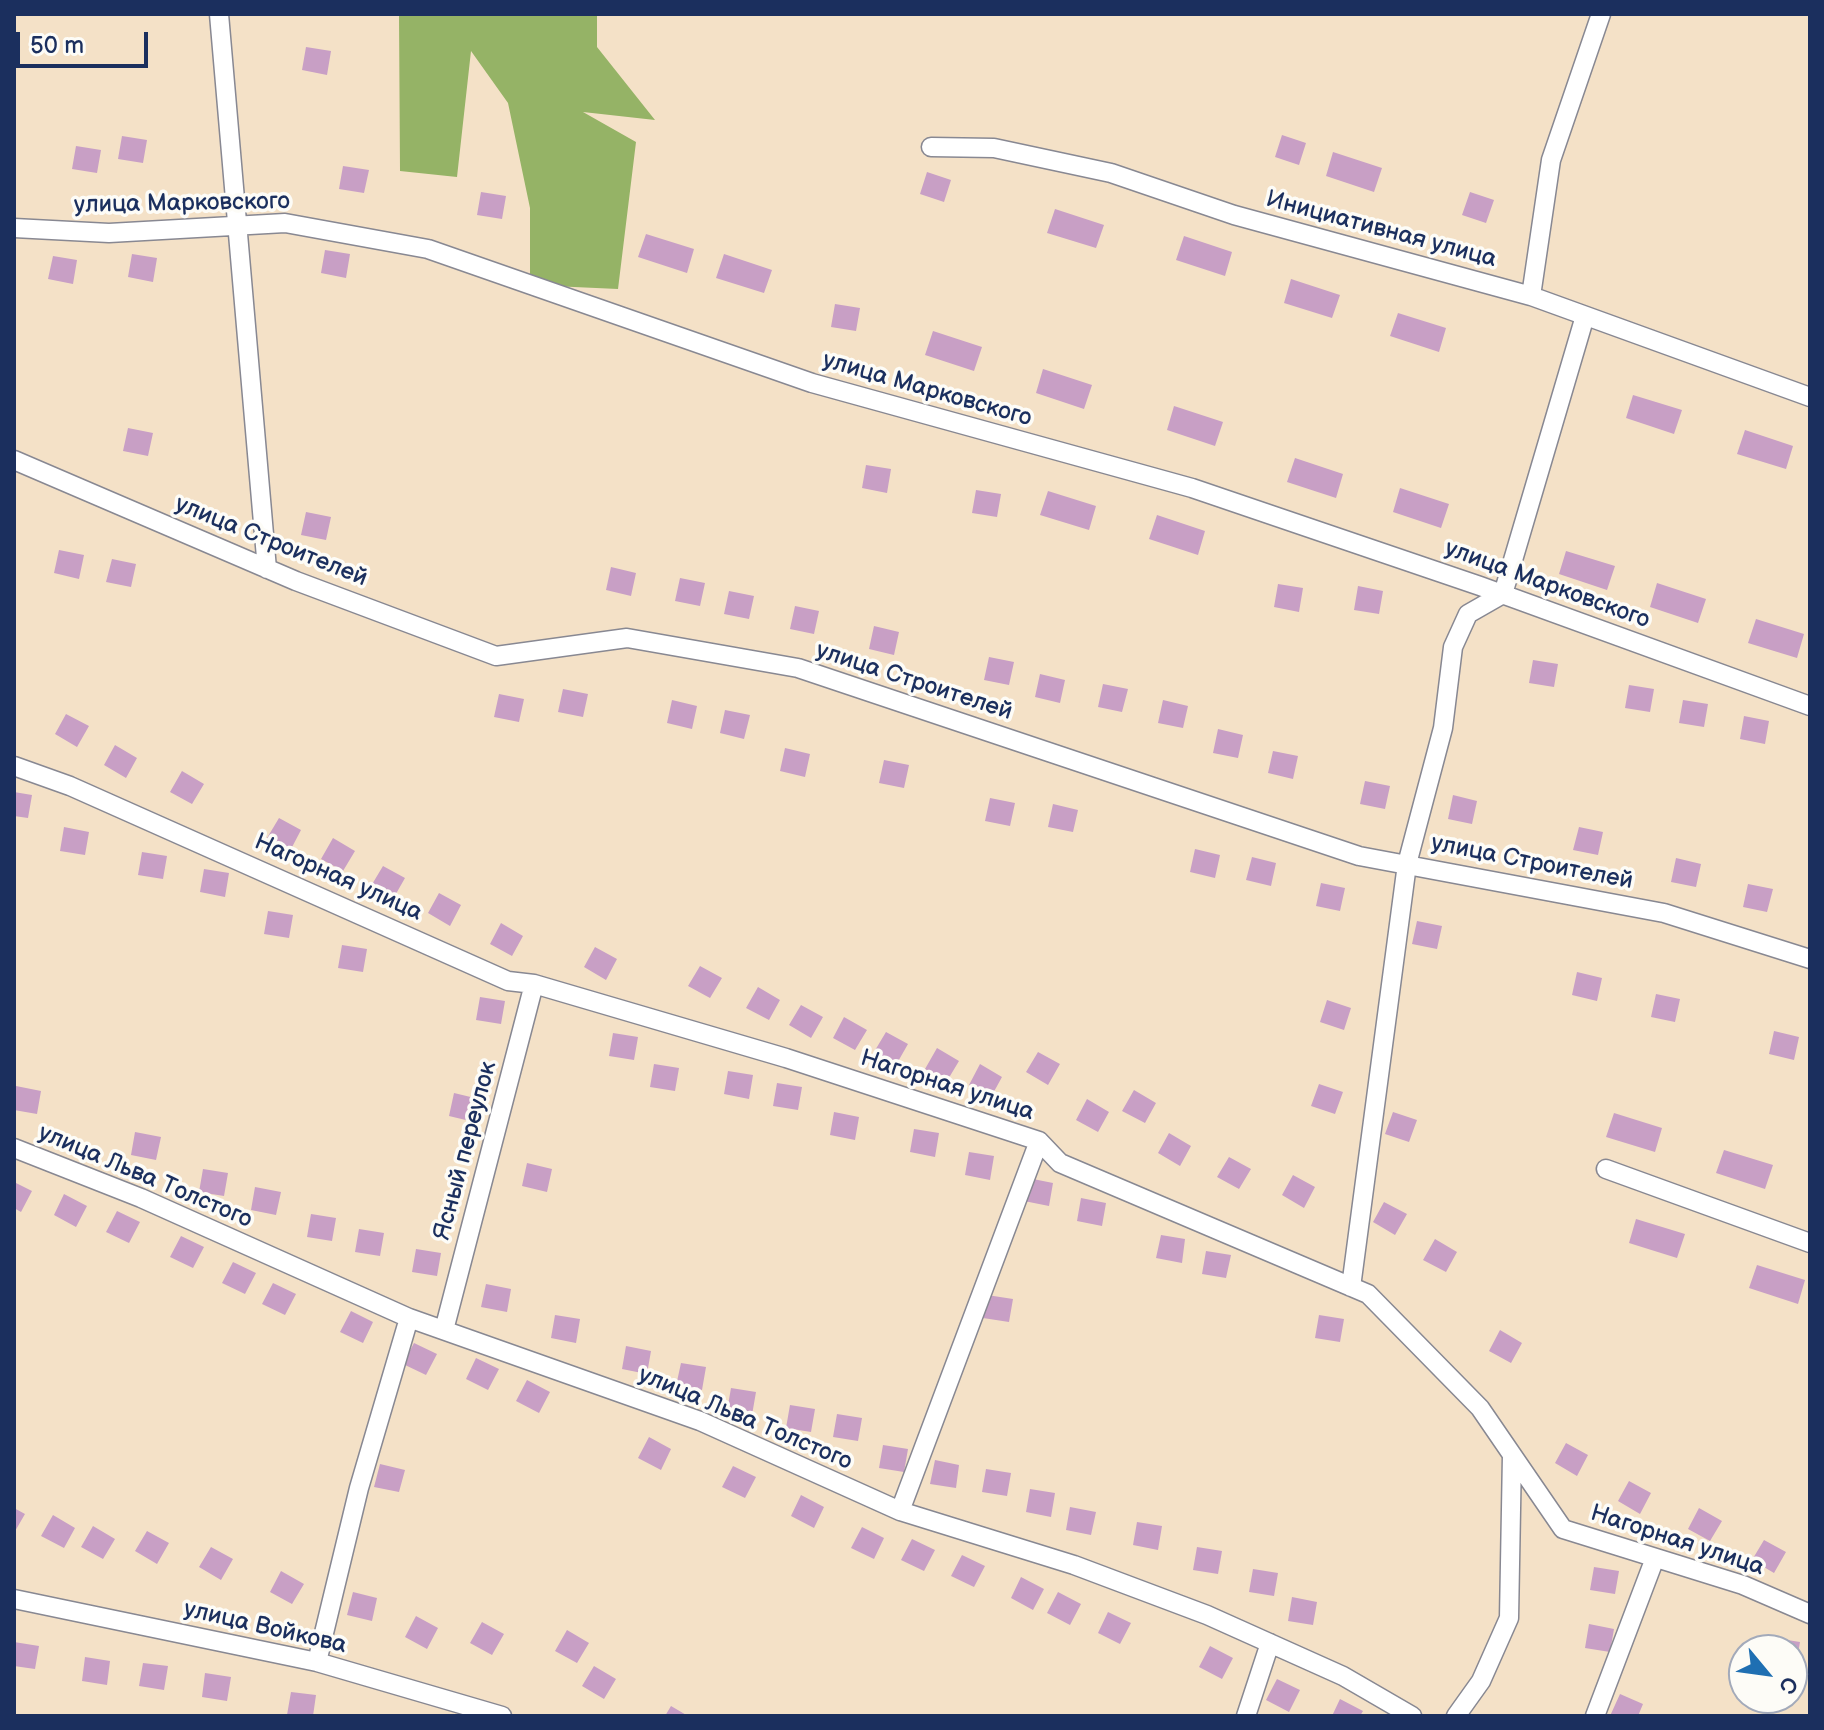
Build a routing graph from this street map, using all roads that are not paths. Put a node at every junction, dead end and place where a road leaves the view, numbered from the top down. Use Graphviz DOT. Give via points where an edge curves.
graph roads {
  1 [pos="219,14"];
  2 [pos="1601,14"];
  3 [pos="931,147"];
  4 [pos="240,224"];
  5 [pos="14,228"];
  6 [pos="1531,296"];
  7 [pos="1585,316"];
  8 [pos="1810,397"];
  9 [pos="14,460"];
  10 [pos="267,569"];
  11 [pos="1503,594"];
  12 [pos="1810,706"];
  13 [pos="14,766"];
  14 [pos="1407,864"];
  15 [pos="1810,959"];
  16 [pos="534,984"];
  17 [pos="1039,1141"];
  18 [pos="14,1148"];
  19 [pos="1606,1169"];
  20 [pos="1810,1243"];
  21 [pos="1351,1287"];
  22 [pos="409,1318"];
  23 [pos="444,1330"];
  24 [pos="1512,1455"];
  25 [pos="900,1511"];
  26 [pos="1655,1558"];
  27 [pos="14,1599"];
  28 [pos="1810,1614"];
  29 [pos="1270,1643"];
  30 [pos="317,1662"];
  31 [pos="502,1716"];
  32 [pos="1246,1716"];
  33 [pos="1412,1716"];
  34 [pos="1456,1716"];
  35 [pos="1595,1716"];
  1 -- 4 [label="street"];
  2 -- 6 [label="street" via="1551,160"];
  3 -- 6 [label="street, Инициативная улица" via="994,148 1111,173 1234,215"];
  4 -- 5 [label="street, улица Марковского" via="109,233"];
  4 -- 10 [label="street"];
  4 -- 11 [label="street, улица Марковского" via="285,223 428,249 812,383 1192,488"];
  6 -- 7 [label="street, Инициативная улица"];
  7 -- 8 [label="street, Инициативная улица"];
  7 -- 11 [label="street"];
  9 -- 10 [label="street, улица Строителей"];
  10 -- 14 [label="street, улица Строителей" via="496,656 627,638 798,668 1359,856"];
  11 -- 12 [label="street, улица Марковского"];
  11 -- 14 [label="street" via="1468,614 1453,647 1443,728"];
  13 -- 16 [label="street, Нагорная улица" via="70,786 508,981"];
  14 -- 15 [label="street, улица Строителей" via="1664,913"];
  14 -- 21 [label="street"];
  16 -- 17 [label="street, Нагорная улица" via="786,1058"];
  16 -- 23 [label="street, Ясный переулок"];
  17 -- 21 [label="street, Нагорная улица" via="1060,1163"];
  17 -- 25 [label="street"];
  18 -- 22 [label="street, улица Льва Толстого" via="141,1198"];
  19 -- 20 [label="street"];
  21 -- 24 [label="street, Нагорная улица" via="1368,1294 1480,1408"];
  22 -- 23 [label="street, улица Льва Толстого"];
  22 -- 30 [label="street" via="359,1488"];
  23 -- 25 [label="street, улица Льва Толстого" via="700,1421"];
  24 -- 26 [label="street, Нагорная улица" via="1563,1529"];
  24 -- 34 [label="street" via="1509,1618 1481,1681"];
  25 -- 29 [label="street, улица Льва Толстого" via="1074,1565"];
  26 -- 28 [label="street, Нагорная улица" via="1743,1585"];
  26 -- 35 [label="street"];
  27 -- 30 [label="street, улица Войкова"];
  29 -- 32 [label="street"];
  29 -- 33 [label="street, улица Льва Толстого" via="1343,1676"];
  30 -- 31 [label="street, улица Войкова"];
}
